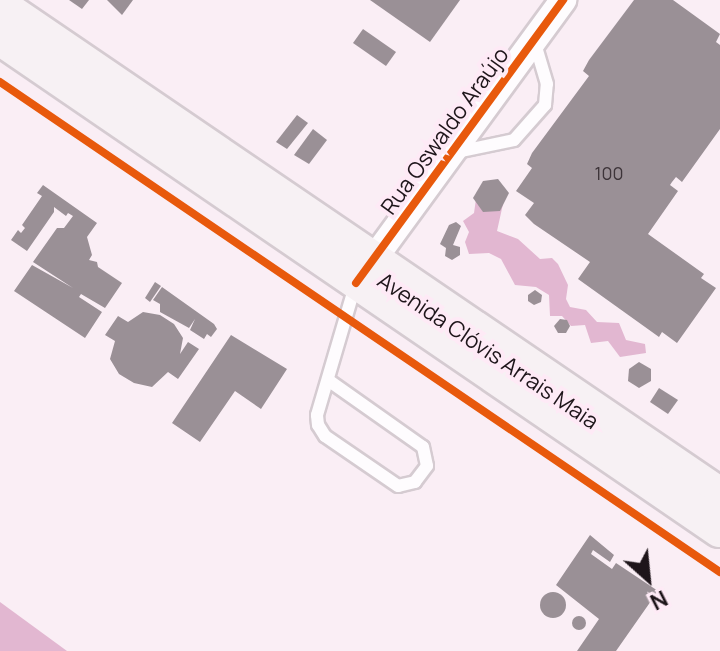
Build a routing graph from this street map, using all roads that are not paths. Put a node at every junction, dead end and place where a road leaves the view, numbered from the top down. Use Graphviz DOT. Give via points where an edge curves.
graph roads {
  1 [pos="563,0"];
  2 [pos="0,2"];
  3 [pos="0,37"];
  4 [pos="534,40"];
  5 [pos="450,154"];
  6 [pos="364,272"];
  7 [pos="328,380"];
  8 [pos="719,519"];
  1 -- 4 [label="street, Rua Oswaldo Araújo"];
  2 -- 6 [label="main road, Avenida Clóvis Arrais Maia"];
  3 -- 6 [label="main road, Avenida Clóvis Arrais Maia"];
  4 -- 5 [label="street, Rua Oswaldo Araújo"];
  4 -- 5 [label="lane" via="547,84 545,105 514,140"];
  5 -- 6 [label="street, Rua Oswaldo Araújo"];
  6 -- 7 [label="lane"];
  6 -- 8 [label="main road, Avenida Clóvis Arrais Maia"];
  7 -- 7 [label="lane" via="317,415 325,436 398,486 415,482 427,466 423,447"];
}
